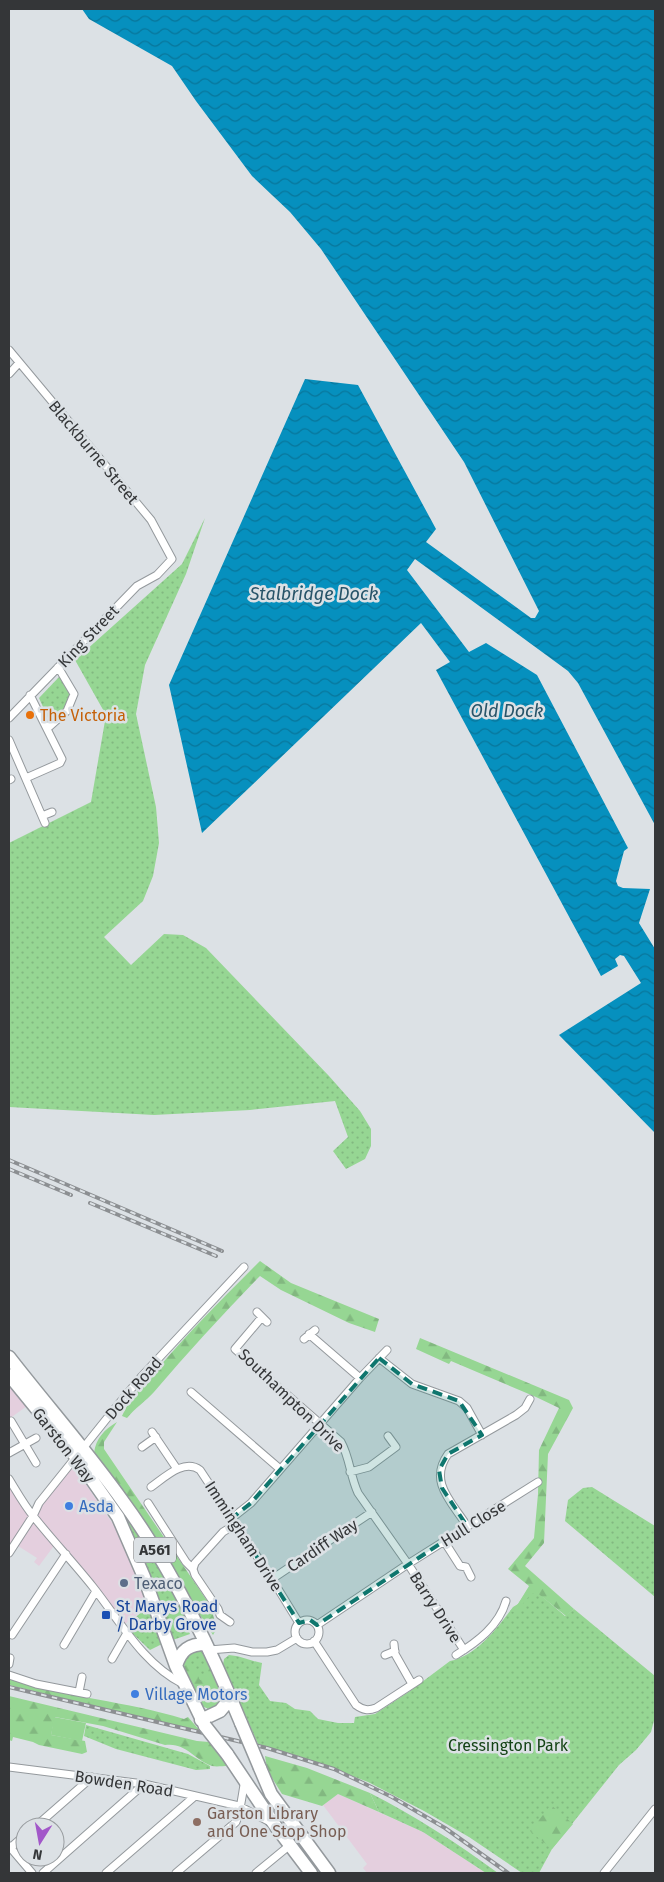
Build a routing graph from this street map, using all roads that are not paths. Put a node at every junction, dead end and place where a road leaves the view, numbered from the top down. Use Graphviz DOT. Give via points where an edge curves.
graph roads {
  1 [pos="9,350"];
  2 [pos="19,363"];
  3 [pos="9,374"];
  4 [pos="172,560"];
  5 [pos="58,667"];
  6 [pos="30,695"];
  7 [pos="9,718"];
  8 [pos="48,728"];
  9 [pos="9,740"];
  10 [pos="26,778"];
  11 [pos="52,812"];
  12 [pos="244,1267"];
  13 [pos="262,1317"];
  14 [pos="310,1334"];
  15 [pos="388,1350"];
  16 [pos="9,1357"];
  17 [pos="379,1358"];
  18 [pos="9,1375"];
  19 [pos="360,1378"];
  20 [pos="191,1392"];
  21 [pos="530,1399"];
  22 [pos="11,1421"];
  23 [pos="321,1424"];
  24 [pos="482,1435"];
  25 [pos="388,1436"];
  26 [pos="36,1438"];
  27 [pos="25,1444"];
  28 [pos="142,1447"];
  29 [pos="9,1453"];
  30 [pos="79,1453"];
  31 [pos="36,1463"];
  32 [pos="177,1468"];
  33 [pos="280,1469"];
  34 [pos="350,1472"];
  35 [pos="9,1479"];
  36 [pos="538,1482"];
  37 [pos="151,1487"];
  38 [pos="148,1503"];
  39 [pos="372,1512"];
  40 [pos="33,1516"];
  41 [pos="234,1521"];
  42 [pos="468,1526"];
  43 [pos="444,1541"];
  44 [pos="9,1553"];
  45 [pos="66,1554"];
  46 [pos="408,1564"];
  47 [pos="193,1570"];
  48 [pos="471,1577"];
  49 [pos="272,1579"];
  50 [pos="96,1591"];
  51 [pos="506,1601"];
  52 [pos="230,1622"];
  53 [pos="299,1623"];
  54 [pos="317,1625"];
  55 [pos="127,1633"];
  56 [pos="12,1635"];
  57 [pos="297,1638"];
  58 [pos="314,1641"];
  59 [pos="64,1645"];
  60 [pos="208,1647"];
  61 [pos="464,1650"];
  62 [pos="386,1655"];
  63 [pos="456,1655"];
  64 [pos="112,1660"];
  65 [pos="176,1666"];
  66 [pos="9,1675"];
  67 [pos="82,1677"];
  68 [pos="419,1680"];
  69 [pos="184,1684"];
  70 [pos="412,1684"];
  71 [pos="79,1692"];
  72 [pos="87,1694"];
  73 [pos="231,1698"];
  74 [pos="203,1723"];
  75 [pos="9,1767"];
  76 [pos="92,1777"];
  77 [pos="245,1780"];
  78 [pos="144,1784"];
  79 [pos="194,1796"];
  80 [pos="239,1806"];
  81 [pos="655,1809"];
  82 [pos="46,1817"];
  83 [pos="274,1824"];
  84 [pos="290,1845"];
  85 [pos="9,1848"];
  86 [pos="32,1873"];
  87 [pos="43,1873"];
  88 [pos="106,1873"];
  89 [pos="176,1873"];
  90 [pos="256,1873"];
  91 [pos="311,1873"];
  92 [pos="329,1873"];
  93 [pos="604,1873"];
  1 -- 2 [label="street, Blackburne Street"];
  2 -- 3 [label="street"];
  2 -- 4 [label="street, Blackburne Street" via="151,520"];
  4 -- 5 [label="street, King Street" via="157,575 137,586"];
  5 -- 6 [label="street, King Street"];
  5 -- 8 [label="street" via="74,694 67,712"];
  6 -- 7 [label="street, King Street"];
  6 -- 8 [label="street"];
  8 -- 10 [label="street" via="62,759 60,763"];
  9 -- 10 [label="street"];
  10 -- 11 [label="street" via="44,819"];
  12 -- 30 [label="street, Dock Road" via="142,1376"];
  13 -- 23 [label="street, Southampton Drive" via="235,1349"];
  14 -- 19 [label="street"];
  15 -- 17 [label="street"];
  16 -- 30 [label="highway, Garston Way / A561"];
  17 -- 19 [label="street"];
  17 -- 24 [label="street" via="412,1384 459,1401 467,1408"];
  18 -- 30 [label="highway, Garston Way / A561"];
  19 -- 23 [label="street"];
  20 -- 33 [label="street"];
  21 -- 24 [label="street" via="516,1415"];
  22 -- 27 [label="street"];
  23 -- 33 [label="street"];
  23 -- 34 [label="street, Southampton Drive" via="341,1442 348,1454"];
  24 -- 42 [label="street" via="448,1454 439,1470 442,1488"];
  25 -- 34 [label="street" via="396,1447 369,1467"];
  26 -- 27 [label="street"];
  27 -- 29 [label="street"];
  27 -- 31 [label="street"];
  28 -- 32 [label="street" via="154,1434"];
  30 -- 40 [label="street, Dock Road"];
  30 -- 60 [label="highway, Garston Way / A561" via="125,1504"];
  30 -- 65 [label="highway, Garston Way / A561" via="121,1523"];
  32 -- 37 [label="street"];
  32 -- 41 [label="street, Immingham Drive" via="190,1466 200,1470"];
  33 -- 41 [label="street"];
  34 -- 39 [label="street, Southampton Drive" via="358,1492"];
  35 -- 40 [label="street"];
  36 -- 42 [label="street, Hull Close"];
  38 -- 47 [label="street"];
  39 -- 46 [label="street, Southampton Drive"];
  39 -- 49 [label="street, Cardiff Way"];
  40 -- 44 [label="street, Dock Road"];
  40 -- 45 [label="street"];
  41 -- 47 [label="street" via="212,1543"];
  41 -- 49 [label="street, Immingham Drive"];
  42 -- 43 [label="street, Hull Close"];
  43 -- 46 [label="street, Hull Close"];
  43 -- 48 [label="street"];
  45 -- 50 [label="street"];
  45 -- 56 [label="street"];
  46 -- 54 [label="street, Hull Close"];
  46 -- 61 [label="street, Barry Drive"];
  47 -- 52 [label="street" via="218,1609 218,1617"];
  49 -- 53 [label="street, Immingham Drive"];
  50 -- 55 [label="street"];
  50 -- 59 [label="street"];
  51 -- 61 [label="street, Barry Drive" via="489,1630"];
  53 -- 54 [label="street" via="310,1620"];
  53 -- 57 [label="street"];
  54 -- 58 [label="street" via="319,1634"];
  55 -- 64 [label="street"];
  55 -- 69 [label="street" via="151,1661"];
  57 -- 58 [label="street" via="305,1643"];
  57 -- 60 [label="street" via="278,1650 267,1652"];
  58 -- 70 [label="street" via="356,1705 363,1710 376,1708"];
  60 -- 65 [label="highway" via="194,1644 179,1655"];
  60 -- 73 [label="highway, A561"];
  61 -- 63 [label="street, Barry Drive"];
  62 -- 70 [label="street" via="395,1648 402,1669"];
  65 -- 69 [label="highway, Garston Way / A561"];
  66 -- 71 [label="street"];
  67 -- 71 [label="street"];
  68 -- 70 [label="street"];
  69 -- 74 [label="highway, A561"];
  71 -- 72 [label="street"];
  73 -- 74 [label="highway"];
  73 -- 92 [label="highway, A561, bridge" via="271,1794"];
  74 -- 77 [label="highway, A561, bridge"];
  75 -- 76 [label="street, Bowden Road"];
  76 -- 78 [label="street, Bowden Road"];
  76 -- 82 [label="street"];
  77 -- 80 [label="street"];
  77 -- 83 [label="highway, A561"];
  78 -- 79 [label="street, Bowden Road"];
  78 -- 87 [label="street"];
  79 -- 80 [label="street, Bowden Road"];
  79 -- 88 [label="street"];
  80 -- 83 [label="street, Bowden Road"];
  80 -- 89 [label="street" via="236,1822"];
  81 -- 93 [label="street"];
  83 -- 84 [label="highway, A561"];
  84 -- 90 [label="street"];
  84 -- 91 [label="highway, A561"];
  85 -- 86 [label="street"];
}
